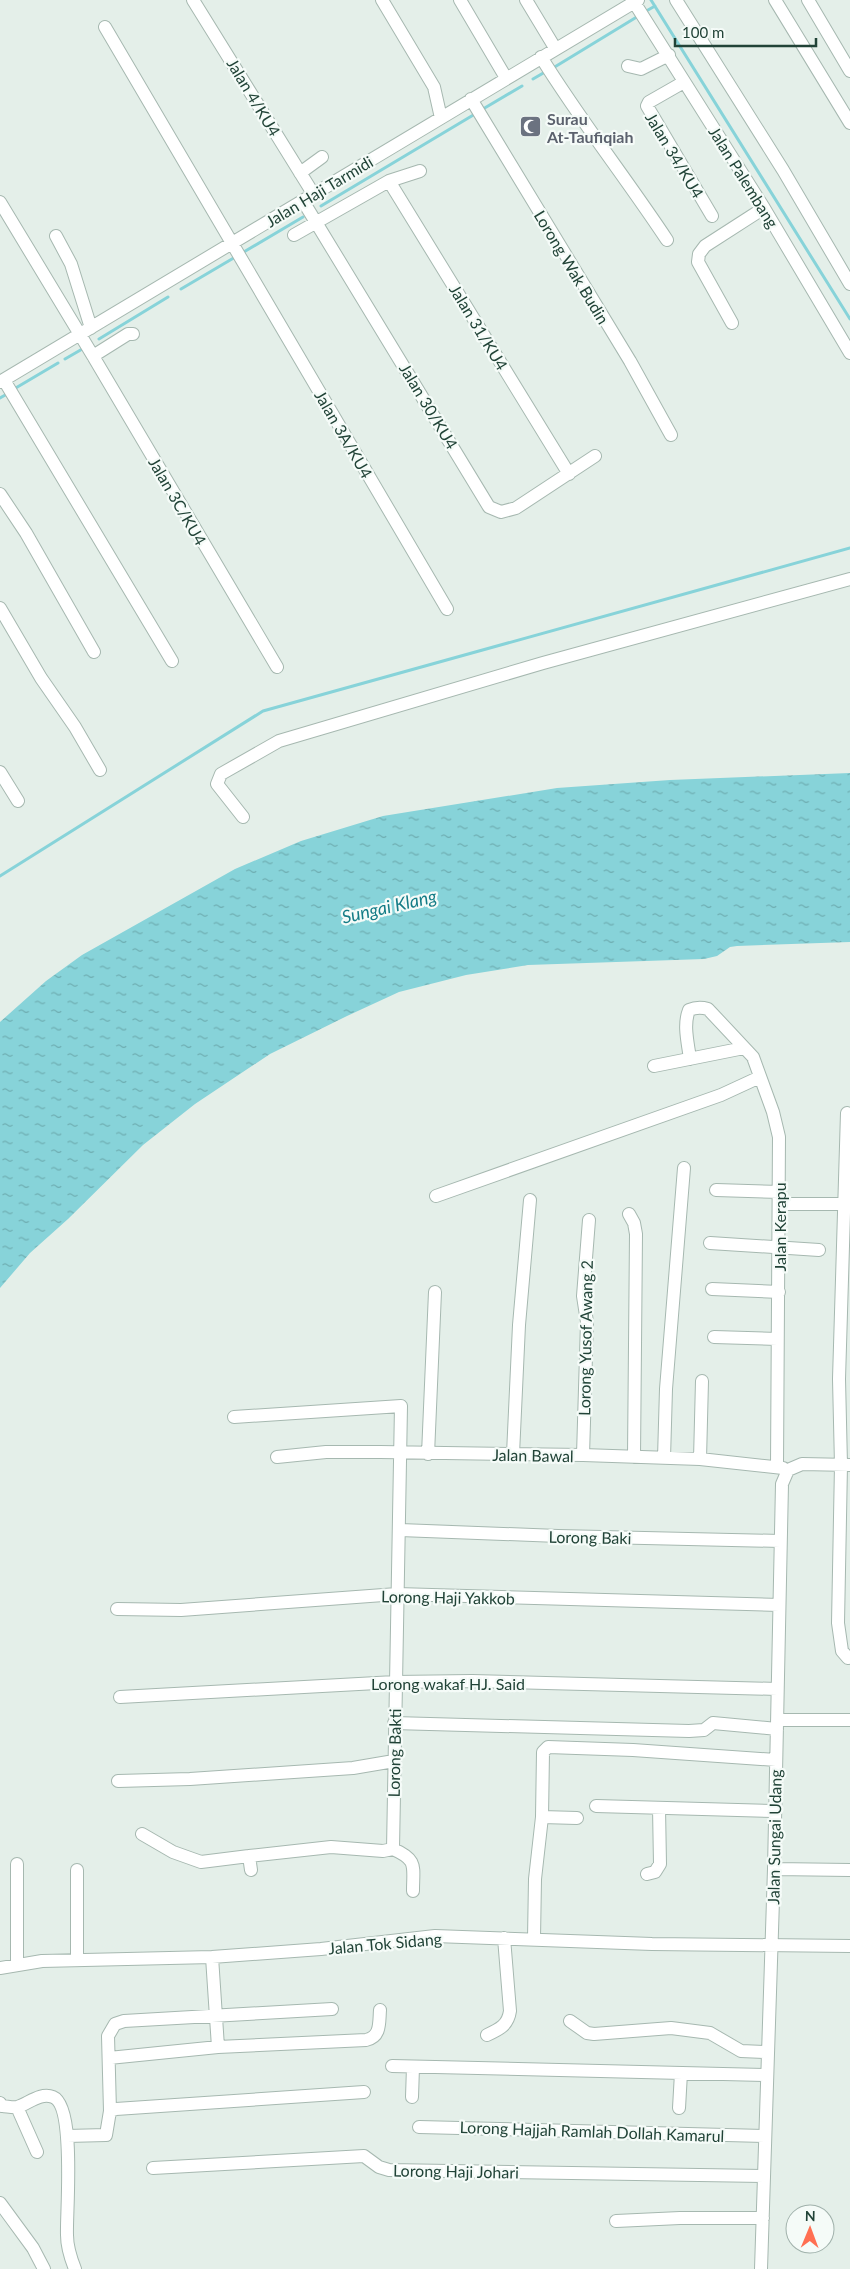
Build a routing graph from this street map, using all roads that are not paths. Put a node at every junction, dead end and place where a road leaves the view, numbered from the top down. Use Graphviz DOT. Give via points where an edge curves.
graph roads {
  1 [pos="193,0"];
  2 [pos="382,0"];
  3 [pos="460,0"];
  4 [pos="526,0"];
  5 [pos="676,0"];
  6 [pos="775,0"];
  7 [pos="808,0"];
  8 [pos="636,1"];
  9 [pos="105,27"];
  10 [pos="556,48"];
  11 [pos="669,55"];
  12 [pos="541,57"];
  13 [pos="628,66"];
  14 [pos="850,71"];
  15 [pos="506,78"];
  16 [pos="684,82"];
  17 [pos="471,99"];
  18 [pos="441,118"];
  19 [pos="850,123"];
  20 [pos="322,157"];
  21 [pos="420,171"];
  22 [pos="300,173"];
  23 [pos="389,181"];
  24 [pos="308,198"];
  25 [pos="0,202"];
  26 [pos="764,208"];
  27 [pos="712,216"];
  28 [pos="317,222"];
  29 [pos="294,235"];
  30 [pos="56,236"];
  31 [pos="667,240"];
  32 [pos="237,252"];
  33 [pos="850,284"];
  34 [pos="732,323"];
  35 [pos="91,328"];
  36 [pos="133,334"];
  37 [pos="79,335"];
  38 [pos="850,353"];
  39 [pos="93,356"];
  40 [pos="2,381"];
  41 [pos="671,435"];
  42 [pos="595,456"];
  43 [pos="569,474"];
  44 [pos="0,494"];
  45 [pos="850,579"];
  46 [pos="0,608"];
  47 [pos="447,609"];
  48 [pos="94,652"];
  49 [pos="172,661"];
  50 [pos="276,667"];
  51 [pos="100,770"];
  52 [pos="0,772"];
  53 [pos="18,801"];
  54 [pos="243,817"];
  55 [pos="744,1048"];
  56 [pos="690,1059"];
  57 [pos="654,1066"];
  58 [pos="762,1081"];
  59 [pos="847,1113"];
  60 [pos="684,1168"];
  61 [pos="716,1190"];
  62 [pos="436,1196"];
  63 [pos="780,1198"];
  64 [pos="530,1200"];
  65 [pos="844,1204"];
  66 [pos="629,1214"];
  67 [pos="589,1220"];
  68 [pos="710,1243"];
  69 [pos="779,1248"];
  70 [pos="819,1250"];
  71 [pos="712,1289"];
  72 [pos="435,1292"];
  73 [pos="779,1292"];
  74 [pos="714,1338"];
  75 [pos="777,1338"];
  76 [pos="702,1381"];
  77 [pos="234,1417"];
  78 [pos="401,1454"];
  79 [pos="428,1454"];
  80 [pos="513,1454"];
  81 [pos="583,1455"];
  82 [pos="277,1456"];
  83 [pos="634,1457"];
  84 [pos="664,1458"];
  85 [pos="700,1459"];
  86 [pos="845,1465"];
  87 [pos="783,1468"];
  88 [pos="400,1530"];
  89 [pos="780,1542"];
  90 [pos="397,1594"];
  91 [pos="779,1606"];
  92 [pos="117,1608"];
  93 [pos="848,1658"];
  94 [pos="395,1682"];
  95 [pos="777,1689"];
  96 [pos="120,1697"];
  97 [pos="850,1720"];
  98 [pos="394,1723"];
  99 [pos="777,1724"];
  100 [pos="560,1728"];
  101 [pos="551,1748"];
  102 [pos="776,1760"];
  103 [pos="394,1761"];
  104 [pos="118,1781"];
  105 [pos="596,1806"];
  106 [pos="659,1808"];
  107 [pos="775,1811"];
  108 [pos="542,1817"];
  109 [pos="578,1818"];
  110 [pos="142,1834"];
  111 [pos="393,1849"];
  112 [pos="249,1856"];
  113 [pos="17,1864"];
  114 [pos="774,1869"];
  115 [pos="76,1870"];
  116 [pos="250,1870"];
  117 [pos="850,1870"];
  118 [pos="647,1874"];
  119 [pos="413,1891"];
  120 [pos="504,1938"];
  121 [pos="534,1938"];
  122 [pos="771,1946"];
  123 [pos="850,1946"];
  124 [pos="212,1957"];
  125 [pos="77,1959"];
  126 [pos="17,1963"];
  127 [pos="0,1968"];
  128 [pos="332,2009"];
  129 [pos="380,2010"];
  130 [pos="215,2016"];
  131 [pos="570,2021"];
  132 [pos="487,2035"];
  133 [pos="218,2047"];
  134 [pos="767,2052"];
  135 [pos="109,2058"];
  136 [pos="392,2066"];
  137 [pos="413,2067"];
  138 [pos="681,2073"];
  139 [pos="766,2075"];
  140 [pos="364,2092"];
  141 [pos="412,2098"];
  142 [pos="1,2105"];
  143 [pos="17,2107"];
  144 [pos="679,2108"];
  145 [pos="110,2111"];
  146 [pos="419,2127"];
  147 [pos="67,2136"];
  148 [pos="765,2136"];
  149 [pos="37,2152"];
  150 [pos="153,2168"];
  151 [pos="763,2176"];
  152 [pos="0,2203"];
  153 [pos="763,2218"];
  154 [pos="616,2221"];
  155 [pos="44,2269"];
  156 [pos="75,2269"];
  157 [pos="761,2269"];
  1 -- 22 [label="street, Jalan 4/KU4"];
  2 -- 18 [label="street" via="434,87"];
  3 -- 15 [label="street"];
  4 -- 10 [label="street"];
  5 -- 33 [label="street"];
  6 -- 19 [label="street"];
  7 -- 14 [label="street"];
  8 -- 10 [label="street, Jalan Haji Tarmidi"];
  8 -- 11 [label="street, Jalan Palembang"];
  9 -- 32 [label="street, Jalan 3A/KU4"];
  10 -- 12 [label="street, Jalan Haji Tarmidi"];
  11 -- 13 [label="street" via="641,69"];
  11 -- 16 [label="street, Jalan Palembang"];
  12 -- 15 [label="street, Jalan Haji Tarmidi"];
  12 -- 31 [label="street"];
  15 -- 17 [label="street, Jalan Haji Tarmidi"];
  16 -- 26 [label="street, Jalan Palembang"];
  16 -- 27 [label="street, Jalan 34/KU4" via="646,106"];
  17 -- 18 [label="street, Jalan Haji Tarmidi"];
  17 -- 41 [label="street, Lorong Wak Budin" via="630,361"];
  18 -- 24 [label="street, Jalan Haji Tarmidi"];
  20 -- 22 [label="street"];
  21 -- 23 [label="street"];
  22 -- 24 [label="street, Jalan 4/KU4"];
  23 -- 28 [label="street"];
  23 -- 43 [label="street, Jalan 31/KU4"];
  24 -- 28 [label="street, Jalan 30/KU4"];
  24 -- 32 [label="street, Jalan Haji Tarmidi"];
  25 -- 37 [label="street, Jalan 3C/KU4"];
  26 -- 34 [label="street" via="705,246 699,254 698,262"];
  26 -- 38 [label="street, Jalan Palembang"];
  28 -- 29 [label="street"];
  28 -- 43 [label="street, Jalan 30/KU4" via="489,507 509,511"];
  30 -- 35 [label="street" via="71,264"];
  32 -- 35 [label="street, Jalan Haji Tarmidi"];
  32 -- 47 [label="street, Jalan 3A/KU4"];
  35 -- 37 [label="street, Jalan Haji Tarmidi"];
  36 -- 39 [label="street"];
  37 -- 39 [label="street, Jalan 3C/KU4"];
  37 -- 40 [label="street, Jalan Haji Tarmidi"];
  39 -- 50 [label="street, Jalan 3C/KU4"];
  40 -- 49 [label="street"];
  42 -- 43 [label="street, Jalan 30/KU4"];
  44 -- 48 [label="street"];
  45 -- 54 [label="street" via="543,663 279,741 235,764 217,780"];
  46 -- 51 [label="street"];
  52 -- 53 [label="street"];
  55 -- 56 [label="street"];
  55 -- 56 [label="street, Jalan Kerapu" via="708,1010 695,1008 689,1010 686,1024"];
  55 -- 58 [label="street, Jalan Kerapu" via="753,1057"];
  56 -- 57 [label="street"];
  58 -- 62 [label="street"];
  58 -- 63 [label="street, Jalan Kerapu" via="779,1137"];
  59 -- 65 [label="street"];
  60 -- 84 [label="street" via="666,1389"];
  61 -- 63 [label="street"];
  63 -- 65 [label="street"];
  63 -- 69 [label="street, Jalan Kerapu"];
  64 -- 80 [label="street" via="519,1326"];
  65 -- 86 [label="street" via="839,1379"];
  66 -- 83 [label="street" via="636,1234"];
  67 -- 81 [label="street, Lorong Yusof Awang 2" via="583,1296 587,1322"];
  68 -- 69 [label="street"];
  69 -- 70 [label="street"];
  69 -- 73 [label="street, Jalan Kerapu"];
  71 -- 73 [label="street"];
  72 -- 79 [label="street"];
  73 -- 75 [label="street, Jalan Kerapu"];
  74 -- 75 [label="street"];
  75 -- 87 [label="street, Jalan Kerapu"];
  76 -- 85 [label="street"];
  77 -- 78 [label="street, Lorong Bakti" via="401,1406"];
  78 -- 79 [label="street, Jalan Bawal"];
  78 -- 82 [label="street, Jalan Bawal" via="326,1452"];
  78 -- 88 [label="street, Lorong Bakti"];
  79 -- 80 [label="street, Jalan Bawal"];
  80 -- 81 [label="street, Jalan Bawal"];
  81 -- 83 [label="street, Jalan Bawal"];
  83 -- 84 [label="street, Jalan Bawal"];
  84 -- 85 [label="street, Jalan Bawal"];
  85 -- 87 [label="street, Jalan Bawal"];
  86 -- 87 [label="street" via="802,1464"];
  86 -- 93 [label="street" via="838,1623 842,1652"];
  87 -- 89 [label="street, Jalan Sungai Udang"];
  88 -- 89 [label="street, Lorong Baki"];
  88 -- 90 [label="street, Lorong Bakti"];
  89 -- 91 [label="street, Jalan Sungai Udang"];
  90 -- 91 [label="street, Lorong Haji Yakkob"];
  90 -- 92 [label="street, Lorong Haji Yakkob" via="181,1610"];
  90 -- 94 [label="street, Lorong Bakti"];
  91 -- 95 [label="street, Jalan Sungai Udang"];
  94 -- 95 [label="street, Lorong wakaf HJ. Said"];
  94 -- 96 [label="street, Lorong wakaf HJ. Said"];
  94 -- 98 [label="street, Lorong Bakti"];
  95 -- 99 [label="street, Jalan Sungai Udang"];
  97 -- 99 [label="street"];
  98 -- 100 [label="street"];
  98 -- 103 [label="street, Lorong Bakti"];
  99 -- 100 [label="street" via="713,1723 704,1730 696,1731"];
  99 -- 102 [label="street, Jalan Sungai Udang"];
  100 -- 101 [label="street"];
  101 -- 102 [label="street"];
  101 -- 108 [label="street" via="544,1752"];
  102 -- 107 [label="street, Jalan Sungai Udang"];
  103 -- 104 [label="street" via="190,1780"];
  103 -- 111 [label="street, Lorong Bakti"];
  105 -- 106 [label="street"];
  106 -- 107 [label="street"];
  106 -- 118 [label="street" via="660,1864 655,1872"];
  107 -- 114 [label="street, Jalan Sungai Udang"];
  108 -- 109 [label="street"];
  108 -- 121 [label="street" via="534,1879"];
  110 -- 112 [label="street" via="173,1852 201,1862"];
  111 -- 112 [label="street" via="331,1847"];
  111 -- 119 [label="street" via="408,1856 413,1863"];
  112 -- 116 [label="street"];
  113 -- 126 [label="street"];
  114 -- 117 [label="street"];
  114 -- 122 [label="street, Jalan Sungai Udang"];
  115 -- 125 [label="street"];
  120 -- 121 [label="street, Jalan Tok Sidang"];
  120 -- 124 [label="street, Jalan Tok Sidang" via="435,1936"];
  120 -- 132 [label="street" via="510,2011 508,2021"];
  121 -- 122 [label="street, Jalan Tok Sidang"];
  122 -- 123 [label="street, Jalan Tok Sidang"];
  122 -- 134 [label="street, Jalan Sungai Udang"];
  124 -- 125 [label="street, Jalan Tok Sidang"];
  124 -- 130 [label="street"];
  125 -- 126 [label="street, Jalan Tok Sidang"];
  126 -- 127 [label="street, Jalan Tok Sidang"];
  128 -- 130 [label="street"];
  129 -- 133 [label="street" via="378,2032 371,2039"];
  130 -- 133 [label="street"];
  130 -- 135 [label="street" via="115,2024 108,2036"];
  131 -- 134 [label="street" via="594,2034 671,2028 710,2033 741,2051"];
  133 -- 135 [label="street"];
  134 -- 139 [label="street, Jalan Sungai Udang"];
  135 -- 145 [label="street"];
  136 -- 137 [label="street"];
  137 -- 138 [label="street"];
  137 -- 141 [label="street"];
  138 -- 139 [label="street"];
  138 -- 144 [label="street"];
  139 -- 148 [label="street, Jalan Sungai Udang"];
  140 -- 145 [label="street" via="277,2096"];
  142 -- 143 [label="street"];
  143 -- 147 [label="street" via="47,2095 55,2097 60,2102"];
  143 -- 149 [label="street"];
  145 -- 147 [label="street" via="106,2135"];
  146 -- 148 [label="street, Lorong Hajjah Ramlah Dollah Kamarul"];
  147 -- 156 [label="street" via="66,2237"];
  148 -- 151 [label="street, Jalan Sungai Udang"];
  150 -- 151 [label="street, Lorong Haji Johari" via="364,2156 389,2170"];
  151 -- 153 [label="street, Jalan Sungai Udang"];
  152 -- 155 [label="street"];
  153 -- 154 [label="street"];
  153 -- 157 [label="street, Jalan Sungai Udang"];
}
